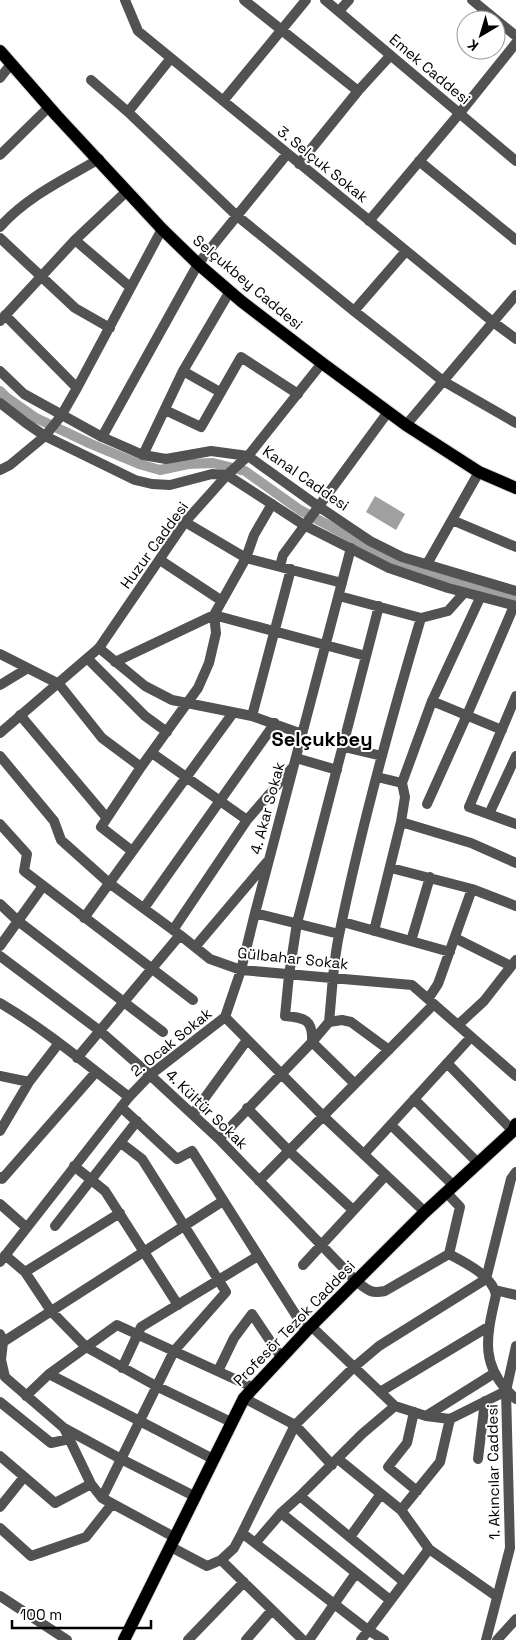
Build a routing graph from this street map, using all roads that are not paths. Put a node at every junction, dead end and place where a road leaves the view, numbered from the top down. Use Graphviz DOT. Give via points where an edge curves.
graph roads {
  1 [pos="126,0"];
  2 [pos="244,0"];
  3 [pos="306,0"];
  4 [pos="325,0"];
  5 [pos="349,0"];
  6 [pos="472,0"];
  7 [pos="339,11"];
  8 [pos="281,31"];
  9 [pos="516,36"];
  10 [pos="516,43"];
  11 [pos="0,51"];
  12 [pos="390,56"];
  13 [pos="170,58"];
  14 [pos="11,64"];
  15 [pos="0,78"];
  16 [pos="91,80"];
  17 [pos="358,91"];
  18 [pos="223,101"];
  19 [pos="49,107"];
  20 [pos="128,112"];
  21 [pos="459,114"];
  22 [pos="287,154"];
  23 [pos="0,155"];
  24 [pos="98,159"];
  25 [pos="516,160"];
  26 [pos="419,161"];
  27 [pos="299,164"];
  28 [pos="127,191"];
  29 [pos="236,215"];
  30 [pos="369,221"];
  31 [pos="0,227"];
  32 [pos="162,229"];
  33 [pos="0,238"];
  34 [pos="75,240"];
  35 [pos="516,240"];
  36 [pos="406,251"];
  37 [pos="198,264"];
  38 [pos="41,277"];
  39 [pos="130,287"];
  40 [pos="230,291"];
  41 [pos="516,295"];
  42 [pos="354,311"];
  43 [pos="3,318"];
  44 [pos="493,322"];
  45 [pos="110,328"];
  46 [pos="516,339"];
  47 [pos="322,364"];
  48 [pos="0,371"];
  49 [pos="183,371"];
  50 [pos="443,381"];
  51 [pos="77,388"];
  52 [pos="220,392"];
  53 [pos="298,394"];
  54 [pos="0,403"];
  55 [pos="165,410"];
  56 [pos="388,412"];
  57 [pos="59,418"];
  58 [pos="516,423"];
  59 [pos="406,425"];
  60 [pos="47,434"];
  61 [pos="102,437"];
  62 [pos="143,454"];
  63 [pos="245,459"];
  64 [pos="0,470"];
  65 [pos="479,472"];
  66 [pos="227,475"];
  67 [pos="516,488"];
  68 [pos="272,504"];
  69 [pos="318,506"];
  70 [pos="452,520"];
  71 [pos="185,522"];
  72 [pos="304,525"];
  73 [pos="516,547"];
  74 [pos="351,548"];
  75 [pos="246,558"];
  76 [pos="160,560"];
  77 [pos="427,564"];
  78 [pos="280,566"];
  79 [pos="291,569"];
  80 [pos="342,583"];
  81 [pos="516,591"];
  82 [pos="464,593"];
  83 [pos="339,596"];
  84 [pos="480,598"];
  85 [pos="222,601"];
  86 [pos="379,606"];
  87 [pos="515,606"];
  88 [pos="214,615"];
  89 [pos="421,618"];
  90 [pos="274,632"];
  91 [pos="325,645"];
  92 [pos="99,648"];
  93 [pos="0,654"];
  94 [pos="366,656"];
  95 [pos="88,659"];
  96 [pos="115,662"];
  97 [pos="28,668"];
  98 [pos="59,684"];
  99 [pos="0,685"];
  100 [pos="516,696"];
  101 [pos="432,701"];
  102 [pos="187,703"];
  103 [pos="233,713"];
  104 [pos="20,715"];
  105 [pos="467,715"];
  106 [pos="252,716"];
  107 [pos="275,724"];
  108 [pos="502,730"];
  109 [pos="167,732"];
  110 [pos="0,733"];
  111 [pos="302,734"];
  112 [pos="344,747"];
  113 [pos="152,753"];
  114 [pos="0,756"];
  115 [pos="382,756"];
  116 [pos="516,757"];
  117 [pos="295,762"];
  118 [pos="141,767"];
  119 [pos="337,770"];
  120 [pos="186,777"];
  121 [pos="377,777"];
  122 [pos="402,783"];
  123 [pos="220,801"];
  124 [pos="427,804"];
  125 [pos="489,814"];
  126 [pos="106,818"];
  127 [pos="248,820"];
  128 [pos="401,822"];
  129 [pos="0,824"];
  130 [pos="516,824"];
  131 [pos="132,851"];
  132 [pos="269,859"];
  133 [pos="516,863"];
  134 [pos="391,868"];
  135 [pos="430,877"];
  136 [pos="110,882"];
  137 [pos="43,886"];
  138 [pos="472,889"];
  139 [pos="0,904"];
  140 [pos="516,906"];
  141 [pos="144,908"];
  142 [pos="255,912"];
  143 [pos="84,918"];
  144 [pos="18,921"];
  145 [pos="343,922"];
  146 [pos="297,923"];
  147 [pos="374,931"];
  148 [pos="176,932"];
  149 [pos="339,934"];
  150 [pos="455,938"];
  151 [pos="411,941"];
  152 [pos="0,946"];
  153 [pos="195,947"];
  154 [pos="450,952"];
  155 [pos="0,956"];
  156 [pos="514,963"];
  157 [pos="152,968"];
  158 [pos="242,970"];
  159 [pos="289,975"];
  160 [pos="333,978"];
  161 [pos="193,1000"];
  162 [pos="431,1001"];
  163 [pos="124,1002"];
  164 [pos="1,1005"];
  165 [pos="225,1017"];
  166 [pos="329,1022"];
  167 [pos="458,1025"];
  168 [pos="100,1031"];
  169 [pos="163,1032"];
  170 [pos="470,1036"];
  171 [pos="247,1040"];
  172 [pos="58,1042"];
  173 [pos="312,1042"];
  174 [pos="388,1050"];
  175 [pos="77,1058"];
  176 [pos="447,1063"];
  177 [pos="96,1072"];
  178 [pos="280,1074"];
  179 [pos="150,1075"];
  180 [pos="0,1076"];
  181 [pos="516,1076"];
  182 [pos="29,1082"];
  183 [pos="355,1084"];
  184 [pos="129,1097"];
  185 [pos="414,1099"];
  186 [pos="121,1107"];
  187 [pos="247,1108"];
  188 [pos="193,1114"];
  189 [pos="324,1116"];
  190 [pos="137,1121"];
  191 [pos="390,1125"];
  192 [pos="515,1129"];
  193 [pos="0,1131"];
  194 [pos="219,1139"];
  195 [pos="121,1143"];
  196 [pos="290,1150"];
  197 [pos="364,1154"];
  198 [pos="478,1163"];
  199 [pos="74,1166"];
  200 [pos="386,1174"];
  201 [pos="513,1175"];
  202 [pos="0,1177"];
  203 [pos="92,1179"];
  204 [pos="259,1181"];
  205 [pos="449,1189"];
  206 [pos="223,1201"];
  207 [pos="0,1204"];
  208 [pos="353,1210"];
  209 [pos="425,1212"];
  210 [pos="120,1213"];
  211 [pos="55,1226"];
  212 [pos="184,1226"];
  213 [pos="26,1227"];
  214 [pos="323,1245"];
  215 [pos="144,1252"];
  216 [pos="449,1254"];
  217 [pos="258,1256"];
  218 [pos="3,1258"];
  219 [pos="303,1265"];
  220 [pos="25,1272"];
  221 [pos="486,1279"];
  222 [pos="218,1280"];
  223 [pos="356,1281"];
  224 [pos="495,1290"];
  225 [pos="516,1295"];
  226 [pos="178,1305"];
  227 [pos="51,1311"];
  228 [pos="488,1327"];
  229 [pos="309,1329"];
  230 [pos="138,1334"];
  231 [pos="2,1338"];
  232 [pos="516,1346"];
  233 [pos="86,1347"];
  234 [pos="174,1351"];
  235 [pos="281,1357"];
  236 [pos="122,1368"];
  237 [pos="353,1368"];
  238 [pos="218,1371"];
  239 [pos="49,1374"];
  240 [pos="493,1374"];
  241 [pos="156,1386"];
  242 [pos="252,1387"];
  243 [pos="506,1390"];
  244 [pos="380,1392"];
  245 [pos="26,1396"];
  246 [pos="244,1398"];
  247 [pos="516,1399"];
  248 [pos="485,1401"];
  249 [pos="0,1402"];
  250 [pos="395,1406"];
  251 [pos="414,1412"];
  252 [pos="426,1416"];
  253 [pos="450,1419"];
  254 [pos="140,1421"];
  255 [pos="231,1422"];
  256 [pos="295,1426"];
  257 [pos="64,1428"];
  258 [pos="69,1439"];
  259 [pos="0,1456"];
  260 [pos="121,1459"];
  261 [pos="213,1459"];
  262 [pos="478,1459"];
  263 [pos="335,1462"];
  264 [pos="24,1477"];
  265 [pos="91,1484"];
  266 [pos="417,1491"];
  267 [pos="381,1494"];
  268 [pos="300,1496"];
  269 [pos="196,1497"];
  270 [pos="102,1498"];
  271 [pos="112,1504"];
  272 [pos="0,1507"];
  273 [pos="400,1510"];
  274 [pos="281,1513"];
  275 [pos="0,1528"];
  276 [pos="242,1533"];
  277 [pos="350,1538"];
  278 [pos="174,1542"];
  279 [pos="256,1542"];
  280 [pos="513,1545"];
  281 [pos="429,1549"];
  282 [pos="221,1560"];
  283 [pos="356,1573"];
  284 [pos="244,1582"];
  285 [pos="404,1582"];
  286 [pos="0,1596"];
  287 [pos="496,1596"];
  288 [pos="390,1600"];
  289 [pos="334,1604"];
  290 [pos="272,1610"];
  291 [pos="516,1619"];
  292 [pos="368,1630"];
  293 [pos="129,1637"];
  294 [pos="67,1640"];
  295 [pos="188,1640"];
  296 [pos="246,1640"];
  297 [pos="303,1640"];
  298 [pos="308,1640"];
  299 [pos="361,1640"];
  300 [pos="384,1640"];
  301 [pos="486,1640"];
  302 [pos="497,1640"];
  1 -- 13 [label="street, 3. Selçuk Sokak" via="138,31"];
  2 -- 8 [label="street"];
  3 -- 8 [label="street"];
  4 -- 7 [label="street, Emek Caddesi"];
  5 -- 7 [label="street"];
  6 -- 9 [label="street"];
  7 -- 12 [label="street, Emek Caddesi"];
  8 -- 17 [label="street"];
  8 -- 18 [label="street"];
  10 -- 21 [label="street"];
  11 -- 14 [label="main road, Selçukbey Caddesi"];
  12 -- 17 [label="street"];
  12 -- 21 [label="street, Emek Caddesi"];
  13 -- 18 [label="street, 3. Selçuk Sokak"];
  13 -- 20 [label="street"];
  14 -- 15 [label="street"];
  14 -- 19 [label="main road, Selçukbey Caddesi"];
  16 -- 20 [label="street"];
  17 -- 27 [label="street"];
  18 -- 22 [label="street, 3. Selçuk Sokak"];
  19 -- 23 [label="street"];
  19 -- 24 [label="main road, Selçukbey Caddesi"];
  20 -- 29 [label="street"];
  21 -- 25 [label="street, Emek Caddesi"];
  21 -- 26 [label="street"];
  22 -- 27 [label="street, 3. Selçuk Sokak"];
  22 -- 29 [label="street"];
  24 -- 28 [label="main road, Selçukbey Caddesi"];
  24 -- 31 [label="street" via="47,189"];
  26 -- 30 [label="street"];
  26 -- 35 [label="street"];
  27 -- 30 [label="street, 3. Selçuk Sokak"];
  28 -- 32 [label="main road, Selçukbey Caddesi"];
  28 -- 34 [label="street"];
  29 -- 37 [label="street"];
  29 -- 42 [label="street"];
  30 -- 36 [label="street, 3. Selçuk Sokak"];
  32 -- 37 [label="main road, Selçukbey Caddesi"];
  32 -- 39 [label="street"];
  33 -- 38 [label="street"];
  34 -- 38 [label="street"];
  34 -- 39 [label="street"];
  36 -- 42 [label="street"];
  36 -- 44 [label="street, 3. Selçuk Sokak"];
  37 -- 40 [label="main road, Selçukbey Caddesi"];
  37 -- 61 [label="street"];
  38 -- 43 [label="street"];
  38 -- 45 [label="street" via="74,308"];
  39 -- 45 [label="street"];
  40 -- 47 [label="main road, Selçukbey Caddesi"];
  40 -- 49 [label="street"];
  41 -- 44 [label="street"];
  42 -- 50 [label="street"];
  43 -- 51 [label="street"];
  44 -- 46 [label="street, 3. Selçuk Sokak"];
  44 -- 50 [label="street"];
  45 -- 51 [label="street"];
  47 -- 53 [label="street, Huzur Caddesi"];
  47 -- 56 [label="main road, Selçukbey Caddesi"];
  48 -- 57 [label="street, Kanal Caddesi" via="24,394"];
  49 -- 52 [label="street"];
  49 -- 55 [label="street"];
  50 -- 58 [label="street"];
  50 -- 59 [label="street"];
  51 -- 57 [label="street"];
  52 -- 53 [label="street" via="241,357"];
  52 -- 55 [label="street" via="201,426"];
  53 -- 63 [label="street, Huzur Caddesi"];
  54 -- 60 [label="street"];
  55 -- 62 [label="street"];
  56 -- 59 [label="main road, Selçukbey Caddesi"];
  56 -- 69 [label="street"];
  57 -- 60 [label="street"];
  57 -- 61 [label="street, Kanal Caddesi"];
  59 -- 65 [label="main road, Selçukbey Caddesi"];
  60 -- 64 [label="street"];
  60 -- 66 [label="street" via="135,480 152,484 170,485 212,474"];
  61 -- 62 [label="street, Kanal Caddesi"];
  62 -- 63 [label="street, Kanal Caddesi" via="166,459 210,451"];
  63 -- 66 [label="street, Huzur Caddesi"];
  63 -- 69 [label="street, Kanal Caddesi"];
  65 -- 67 [label="main road, Selçukbey Caddesi"];
  65 -- 70 [label="street"];
  66 -- 68 [label="street"];
  66 -- 71 [label="street, Huzur Caddesi"];
  68 -- 72 [label="street"];
  68 -- 75 [label="street" via="254,535"];
  69 -- 72 [label="street"];
  69 -- 77 [label="street, Kanal Caddesi" via="370,541 402,557"];
  70 -- 73 [label="street"];
  70 -- 77 [label="street"];
  71 -- 75 [label="street"];
  71 -- 76 [label="street, Huzur Caddesi"];
  72 -- 74 [label="street"];
  72 -- 78 [label="street" via="282,555"];
  74 -- 80 [label="street, 4. Akar Sokak"];
  74 -- 82 [label="street" via="389,568"];
  75 -- 78 [label="street"];
  75 -- 85 [label="street"];
  76 -- 85 [label="street"];
  76 -- 92 [label="street, Huzur Caddesi"];
  77 -- 81 [label="street, Kanal Caddesi"];
  78 -- 79 [label="street"];
  79 -- 80 [label="street"];
  79 -- 90 [label="street"];
  80 -- 83 [label="street, 4. Akar Sokak"];
  82 -- 84 [label="street"];
  82 -- 89 [label="street" via="448,611"];
  83 -- 86 [label="street"];
  83 -- 91 [label="street, 4. Akar Sokak"];
  84 -- 87 [label="street"];
  84 -- 101 [label="street"];
  85 -- 88 [label="street"];
  86 -- 89 [label="street"];
  86 -- 94 [label="street"];
  87 -- 105 [label="street"];
  88 -- 90 [label="street"];
  88 -- 96 [label="street"];
  88 -- 102 [label="street" via="216,633 209,663"];
  89 -- 115 [label="street"];
  90 -- 91 [label="street"];
  90 -- 106 [label="street"];
  91 -- 94 [label="street"];
  91 -- 111 [label="street, 4. Akar Sokak"];
  92 -- 95 [label="street, Huzur Caddesi"];
  92 -- 96 [label="street"];
  93 -- 97 [label="street"];
  94 -- 112 [label="street"];
  95 -- 98 [label="street, Huzur Caddesi"];
  95 -- 109 [label="street" via="145,716"];
  96 -- 102 [label="street" via="145,686 172,700"];
  97 -- 98 [label="street"];
  97 -- 99 [label="street"];
  98 -- 104 [label="street, Huzur Caddesi"];
  98 -- 118 [label="street" via="102,738"];
  100 -- 108 [label="street"];
  101 -- 105 [label="street"];
  101 -- 122 [label="street"];
  102 -- 103 [label="street"];
  102 -- 109 [label="street"];
  103 -- 106 [label="street"];
  103 -- 120 [label="street"];
  104 -- 110 [label="street, Huzur Caddesi"];
  104 -- 126 [label="street"];
  105 -- 108 [label="street"];
  105 -- 124 [label="street"];
  106 -- 107 [label="street"];
  107 -- 111 [label="street"];
  107 -- 123 [label="street"];
  108 -- 125 [label="street" via="469,807"];
  109 -- 113 [label="street"];
  111 -- 117 [label="street, 4. Akar Sokak"];
  112 -- 115 [label="street"];
  112 -- 119 [label="street"];
  113 -- 118 [label="street"];
  113 -- 120 [label="street"];
  114 -- 136 [label="street, Gülbahar Sokak" via="54,821 61,840"];
  115 -- 121 [label="street"];
  116 -- 125 [label="street"];
  117 -- 119 [label="street"];
  117 -- 127 [label="street"];
  117 -- 132 [label="street, 4. Akar Sokak"];
  118 -- 126 [label="street"];
  119 -- 146 [label="street"];
  120 -- 123 [label="street"];
  120 -- 131 [label="street"];
  121 -- 122 [label="street"];
  121 -- 145 [label="street"];
  122 -- 128 [label="street" via="405,797"];
  123 -- 127 [label="street"];
  123 -- 141 [label="street"];
  125 -- 130 [label="street"];
  126 -- 131 [label="street" via="101,827"];
  127 -- 148 [label="street"];
  128 -- 133 [label="street" via="471,843"];
  128 -- 134 [label="street"];
  129 -- 137 [label="street" via="27,854 24,871"];
  131 -- 136 [label="street"];
  132 -- 142 [label="street, 4. Akar Sokak"];
  132 -- 153 [label="street"];
  134 -- 135 [label="street"];
  134 -- 147 [label="street"];
  135 -- 138 [label="street"];
  135 -- 151 [label="street"];
  136 -- 141 [label="street, Gülbahar Sokak"];
  136 -- 143 [label="street"];
  137 -- 143 [label="street"];
  137 -- 144 [label="street"];
  138 -- 140 [label="street"];
  138 -- 150 [label="street"];
  139 -- 144 [label="street"];
  141 -- 148 [label="street, Gülbahar Sokak"];
  142 -- 146 [label="street"];
  142 -- 158 [label="street, 4. Akar Sokak"];
  143 -- 157 [label="street"];
  144 -- 152 [label="street"];
  144 -- 163 [label="street"];
  145 -- 147 [label="street"];
  145 -- 149 [label="street"];
  146 -- 149 [label="street"];
  146 -- 159 [label="street"];
  147 -- 151 [label="street"];
  148 -- 153 [label="street, Gülbahar Sokak"];
  148 -- 157 [label="street"];
  149 -- 160 [label="street"];
  150 -- 154 [label="street"];
  150 -- 156 [label="street"];
  151 -- 154 [label="street"];
  153 -- 158 [label="street, Gülbahar Sokak" via="210,959"];
  154 -- 162 [label="street"];
  155 -- 168 [label="street, 4. Kültür Sokak"];
  156 -- 167 [label="street" via="484,1001"];
  157 -- 161 [label="street"];
  157 -- 163 [label="street"];
  158 -- 159 [label="street, Gülbahar Sokak"];
  158 -- 165 [label="street, 4. Akar Sokak"];
  159 -- 160 [label="street, Gülbahar Sokak"];
  159 -- 173 [label="street" via="285,1016 303,1018 310,1024"];
  160 -- 162 [label="street, Gülbahar Sokak" via="412,985"];
  160 -- 166 [label="street"];
  162 -- 167 [label="street, Gülbahar Sokak"];
  162 -- 174 [label="street"];
  163 -- 168 [label="street"];
  163 -- 169 [label="street"];
  164 -- 172 [label="street"];
  165 -- 171 [label="street, 2. Ocak Sokak"];
  165 -- 179 [label="street, 2. Ocak Sokak"];
  166 -- 173 [label="street"];
  166 -- 174 [label="street" via="351,1022"];
  167 -- 170 [label="street, Gülbahar Sokak"];
  168 -- 175 [label="street"];
  168 -- 179 [label="street, 4. Kültür Sokak"];
  170 -- 176 [label="street"];
  170 -- 181 [label="street, Gülbahar Sokak"];
  171 -- 178 [label="street, 2. Ocak Sokak"];
  171 -- 188 [label="street"];
  172 -- 175 [label="street"];
  172 -- 182 [label="street"];
  173 -- 178 [label="street"];
  173 -- 183 [label="street"];
  174 -- 183 [label="street"];
  175 -- 177 [label="street"];
  176 -- 185 [label="street"];
  176 -- 192 [label="street"];
  177 -- 184 [label="street"];
  177 -- 202 [label="street" via="2,1179"];
  178 -- 187 [label="street"];
  178 -- 189 [label="street, 2. Ocak Sokak"];
  179 -- 184 [label="street, 2. Ocak Sokak"];
  179 -- 188 [label="street, 4. Kültür Sokak"];
  180 -- 182 [label="street"];
  182 -- 193 [label="street"];
  183 -- 189 [label="street"];
  184 -- 186 [label="street, 2. Ocak Sokak"];
  185 -- 191 [label="street"];
  185 -- 198 [label="street"];
  186 -- 190 [label="street"];
  186 -- 199 [label="street, 2. Ocak Sokak"];
  187 -- 194 [label="street"];
  187 -- 196 [label="street"];
  188 -- 194 [label="street, 4. Kültür Sokak"];
  189 -- 196 [label="street"];
  189 -- 197 [label="street, 2. Ocak Sokak"];
  190 -- 195 [label="street"];
  190 -- 206 [label="street" via="177,1159 192,1151"];
  191 -- 197 [label="street"];
  191 -- 205 [label="street"];
  192 -- 198 [label="main road, Profesör Tezok Caddesi"];
  194 -- 204 [label="street, 4. Kültür Sokak"];
  195 -- 203 [label="street"];
  195 -- 212 [label="street" via="142,1160"];
  196 -- 204 [label="street"];
  196 -- 208 [label="street"];
  197 -- 200 [label="street, 2. Ocak Sokak"];
  198 -- 205 [label="main road, Profesör Tezok Caddesi"];
  199 -- 203 [label="street"];
  199 -- 213 [label="street, 2. Ocak Sokak"];
  200 -- 208 [label="street"];
  200 -- 209 [label="street, 2. Ocak Sokak"];
  201 -- 221 [label="street"];
  203 -- 210 [label="street"];
  203 -- 211 [label="street"];
  204 -- 214 [label="street, 4. Kültür Sokak"];
  205 -- 209 [label="main road, Profesör Tezok Caddesi"];
  205 -- 216 [label="street" via="460,1207"];
  206 -- 212 [label="street"];
  206 -- 217 [label="street"];
  207 -- 213 [label="street"];
  208 -- 214 [label="street"];
  209 -- 223 [label="main road, Profesör Tezok Caddesi"];
  210 -- 215 [label="street"];
  210 -- 220 [label="street"];
  212 -- 215 [label="street"];
  212 -- 222 [label="street"];
  213 -- 218 [label="street, 2. Ocak Sokak"];
  214 -- 219 [label="street"];
  214 -- 223 [label="street, 4. Kültür Sokak"];
  215 -- 226 [label="street"];
  215 -- 227 [label="street"];
  216 -- 221 [label="street" via="476,1269"];
  216 -- 223 [label="street, 4. Kültür Sokak" via="385,1291 375,1293"];
  217 -- 222 [label="street"];
  217 -- 229 [label="street"];
  218 -- 220 [label="street"];
  220 -- 227 [label="street"];
  221 -- 224 [label="street"];
  221 -- 237 [label="street" via="379,1346"];
  222 -- 226 [label="street"];
  222 -- 234 [label="street" via="226,1292"];
  223 -- 229 [label="main road, Profesör Tezok Caddesi"];
  224 -- 225 [label="street"];
  224 -- 228 [label="street, 1. Akıncılar Caddesi"];
  226 -- 230 [label="street" via="141,1327"];
  227 -- 231 [label="street"];
  227 -- 233 [label="street"];
  228 -- 240 [label="street, 1. Akıncılar Caddesi" via="487,1342"];
  228 -- 244 [label="street"];
  229 -- 235 [label="main road, Profesör Tezok Caddesi"];
  229 -- 237 [label="street"];
  230 -- 233 [label="street" via="117,1324"];
  230 -- 234 [label="street"];
  230 -- 236 [label="street"];
  231 -- 245 [label="street" via="0,1360 5,1377"];
  232 -- 243 [label="street"];
  233 -- 236 [label="street"];
  233 -- 239 [label="street"];
  234 -- 238 [label="street"];
  234 -- 241 [label="street"];
  235 -- 238 [label="street" via="252,1314 234,1338"];
  235 -- 242 [label="main road, Profesör Tezok Caddesi"];
  236 -- 241 [label="street"];
  237 -- 244 [label="street"];
  237 -- 256 [label="street"];
  238 -- 242 [label="street"];
  239 -- 245 [label="street"];
  239 -- 254 [label="street"];
  240 -- 243 [label="street, 1. Akıncılar Caddesi"];
  240 -- 252 [label="street"];
  241 -- 254 [label="street"];
  241 -- 255 [label="street"];
  242 -- 246 [label="main road, Profesör Tezok Caddesi"];
  243 -- 247 [label="street"];
  243 -- 248 [label="street"];
  243 -- 280 [label="street, 1. Akıncılar Caddesi"];
  244 -- 250 [label="street"];
  245 -- 257 [label="street"];
  246 -- 255 [label="main road, Profesör Tezok Caddesi"];
  246 -- 256 [label="street"];
  248 -- 253 [label="street"];
  248 -- 262 [label="street"];
  249 -- 258 [label="street" via="51,1443"];
  250 -- 251 [label="street"];
  250 -- 263 [label="street"];
  251 -- 252 [label="street"];
  251 -- 266 [label="street" via="407,1443 388,1467"];
  252 -- 253 [label="street"];
  253 -- 266 [label="street" via="440,1462"];
  254 -- 260 [label="street"];
  254 -- 261 [label="street"];
  255 -- 261 [label="main road, Profesör Tezok Caddesi"];
  256 -- 263 [label="street"];
  256 -- 276 [label="street"];
  257 -- 258 [label="street"];
  257 -- 260 [label="street"];
  258 -- 265 [label="street"];
  259 -- 264 [label="street"];
  260 -- 269 [label="street"];
  260 -- 270 [label="street"];
  261 -- 269 [label="main road, Profesör Tezok Caddesi"];
  263 -- 267 [label="street"];
  263 -- 268 [label="street"];
  264 -- 265 [label="street" via="55,1503"];
  264 -- 272 [label="street"];
  265 -- 270 [label="street"];
  266 -- 273 [label="street"];
  267 -- 273 [label="street"];
  267 -- 277 [label="street"];
  268 -- 274 [label="street"];
  268 -- 277 [label="street"];
  269 -- 278 [label="main road, Profesör Tezok Caddesi"];
  270 -- 271 [label="street"];
  271 -- 275 [label="street" via="86,1537 30,1556"];
  271 -- 278 [label="street"];
  273 -- 281 [label="street"];
  274 -- 279 [label="street"];
  274 -- 283 [label="street"];
  276 -- 279 [label="street"];
  276 -- 282 [label="street" via="234,1548"];
  277 -- 285 [label="street"];
  278 -- 282 [label="street" via="206,1566"];
  278 -- 293 [label="main road, Profesör Tezok Caddesi"];
  279 -- 289 [label="street"];
  280 -- 287 [label="street, 1. Akıncılar Caddesi"];
  281 -- 285 [label="street"];
  281 -- 287 [label="street"];
  282 -- 284 [label="street"];
  283 -- 288 [label="street"];
  283 -- 289 [label="street"];
  284 -- 290 [label="street"];
  284 -- 295 [label="street"];
  285 -- 288 [label="street"];
  286 -- 294 [label="street"];
  287 -- 301 [label="street, 1. Akıncılar Caddesi"];
  288 -- 292 [label="street"];
  289 -- 292 [label="street"];
  289 -- 298 [label="street"];
  290 -- 296 [label="street"];
  290 -- 297 [label="street"];
  291 -- 302 [label="street"];
  292 -- 299 [label="street"];
  292 -- 300 [label="street"];
}
